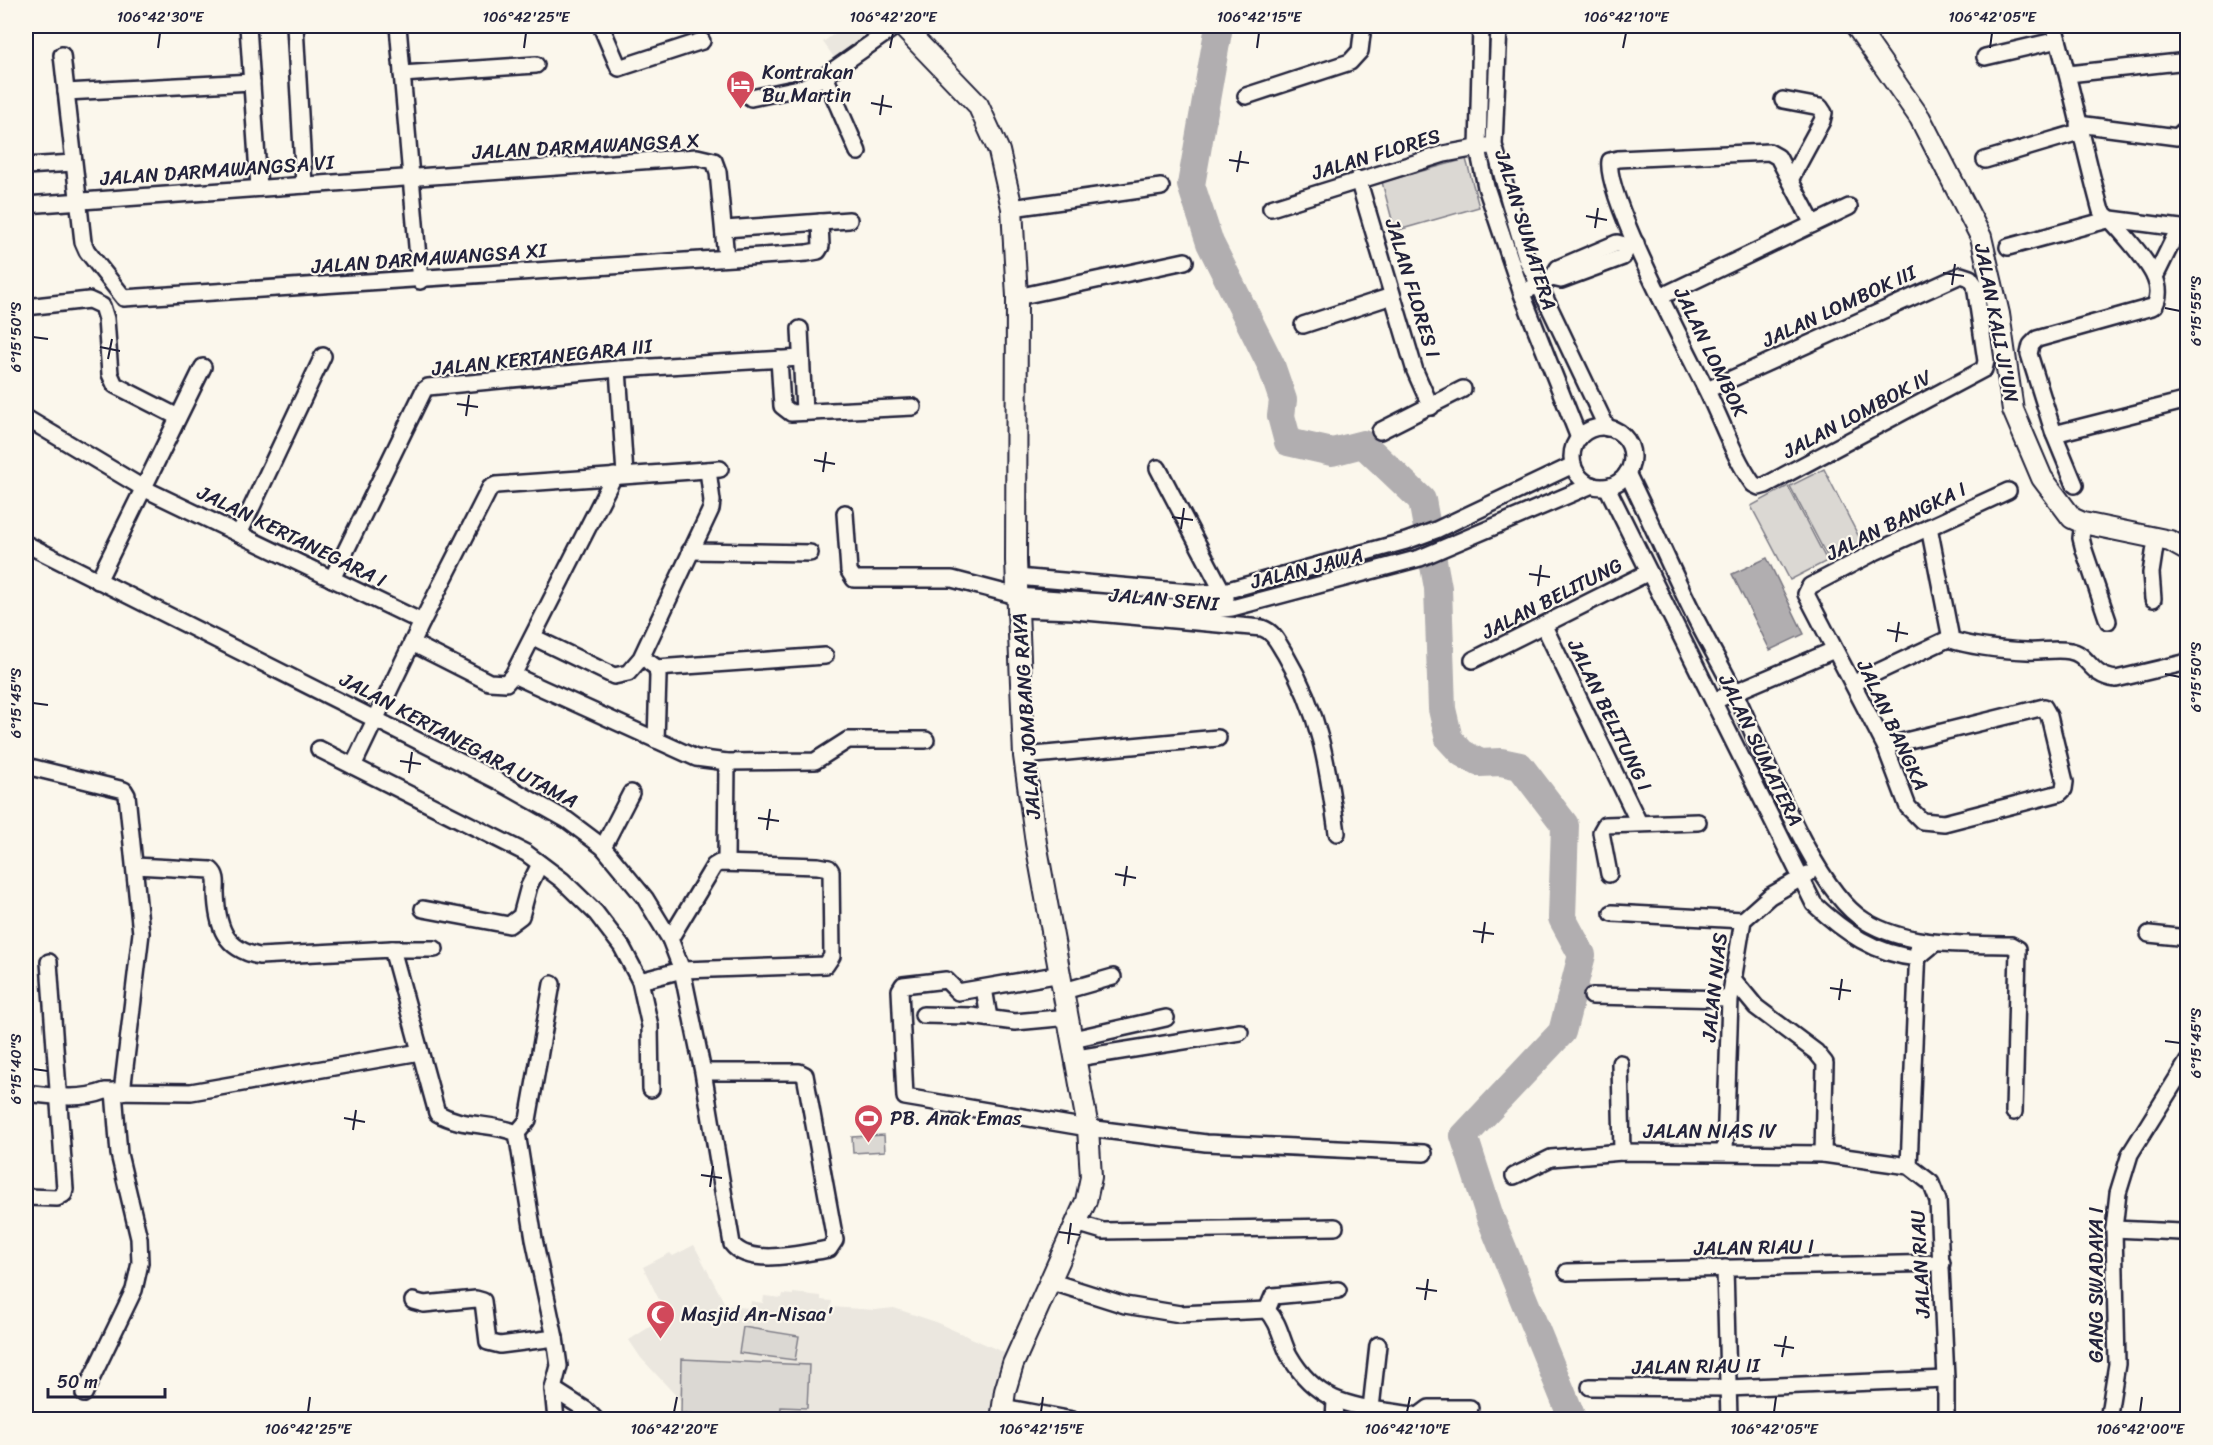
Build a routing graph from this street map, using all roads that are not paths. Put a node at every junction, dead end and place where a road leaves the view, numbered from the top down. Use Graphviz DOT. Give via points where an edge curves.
graph roads {
  1 [pos="248,26"];
  2 [pos="295,26"];
  3 [pos="398,26"];
  4 [pos="602,26"];
  5 [pos="896,26"];
  6 [pos="903,26"];
  7 [pos="1364,26"];
  8 [pos="1481,26"];
  9 [pos="1499,26"];
  10 [pos="1856,26"];
  11 [pos="2056,33"];
  12 [pos="702,41"];
  13 [pos="62,56"];
  14 [pos="1985,57"];
  15 [pos="2187,61"];
  16 [pos="537,65"];
  17 [pos="402,74"];
  18 [pos="2068,74"];
  19 [pos="825,76"];
  20 [pos="252,82"];
  21 [pos="66,92"];
  22 [pos="1246,96"];
  23 [pos="751,98"];
  24 [pos="1783,100"];
  25 [pos="2187,127"];
  26 [pos="2078,128"];
  27 [pos="1494,145"];
  28 [pos="1478,148"];
  29 [pos="858,152"];
  30 [pos="1985,160"];
  31 [pos="73,163"];
  32 [pos="26,166"];
  33 [pos="411,178"];
  34 [pos="1358,179"];
  35 [pos="1790,180"];
  36 [pos="304,185"];
  37 [pos="1161,187"];
  38 [pos="259,189"];
  39 [pos="77,201"];
  40 [pos="26,205"];
  41 [pos="1849,207"];
  42 [pos="1012,208"];
  43 [pos="1271,208"];
  44 [pos="2111,219"];
  45 [pos="849,220"];
  46 [pos="820,222"];
  47 [pos="1814,224"];
  48 [pos="724,229"];
  49 [pos="2183,229"];
  50 [pos="1632,245"];
  51 [pos="2008,247"];
  52 [pos="726,258"];
  53 [pos="1185,261"];
  54 [pos="2155,277"];
  55 [pos="420,281"];
  56 [pos="1545,281"];
  57 [pos="1522,294"];
  58 [pos="1392,296"];
  59 [pos="1017,297"];
  60 [pos="1660,297"];
  61 [pos="26,307"];
  62 [pos="1303,325"];
  63 [pos="800,330"];
  64 [pos="322,356"];
  65 [pos="801,358"];
  66 [pos="779,359"];
  67 [pos="203,368"];
  68 [pos="618,369"];
  69 [pos="1984,369"];
  70 [pos="1463,389"];
  71 [pos="1707,390"];
  72 [pos="2187,400"];
  73 [pos="913,407"];
  74 [pos="1431,407"];
  75 [pos="804,412"];
  76 [pos="178,417"];
  77 [pos="26,418"];
  78 [pos="1607,428"];
  79 [pos="1380,431"];
  80 [pos="2054,434"];
  81 [pos="1580,438"];
  82 [pos="1573,465"];
  83 [pos="1158,468"];
  84 [pos="1627,473"];
  85 [pos="619,475"];
  86 [pos="1750,479"];
  87 [pos="2074,485"];
  88 [pos="1600,486"];
  89 [pos="143,488"];
  90 [pos="2008,491"];
  91 [pos="845,513"];
  92 [pos="2083,523"];
  93 [pos="1929,528"];
  94 [pos="239,534"];
  95 [pos="2156,540"];
  96 [pos="1404,541"];
  97 [pos="26,544"];
  98 [pos="690,551"];
  99 [pos="2187,551"];
  100 [pos="810,553"];
  101 [pos="1414,560"];
  102 [pos="1649,572"];
  103 [pos="332,579"];
  104 [pos="98,581"];
  105 [pos="1221,592"];
  106 [pos="1017,594"];
  107 [pos="1806,594"];
  108 [pos="2153,599"];
  109 [pos="1232,608"];
  110 [pos="2108,621"];
  111 [pos="422,622"];
  112 [pos="1544,626"];
  113 [pos="533,637"];
  114 [pos="1948,639"];
  115 [pos="412,643"];
  116 [pos="1834,650"];
  117 [pos="825,656"];
  118 [pos="641,658"];
  119 [pos="1473,660"];
  120 [pos="2187,662"];
  121 [pos="657,668"];
  122 [pos="513,675"];
  123 [pos="1854,683"];
  124 [pos="1735,692"];
  125 [pos="1714,701"];
  126 [pos="377,718"];
  127 [pos="1218,738"];
  128 [pos="656,740"];
  129 [pos="926,740"];
  130 [pos="1885,747"];
  131 [pos="320,749"];
  132 [pos="1024,756"];
  133 [pos="727,762"];
  134 [pos="26,765"];
  135 [pos="353,766"];
  136 [pos="631,793"];
  137 [pos="1698,822"];
  138 [pos="1639,823"];
  139 [pos="1337,833"];
  140 [pos="603,847"];
  141 [pos="726,862"];
  142 [pos="540,864"];
  143 [pos="135,866"];
  144 [pos="1818,868"];
  145 [pos="1609,874"];
  146 [pos="1800,878"];
  147 [pos="423,909"];
  148 [pos="1612,913"];
  149 [pos="1743,920"];
  150 [pos="2149,934"];
  151 [pos="1918,938"];
  152 [pos="2187,938"];
  153 [pos="670,939"];
  154 [pos="1935,943"];
  155 [pos="392,949"];
  156 [pos="435,949"];
  157 [pos="1917,958"];
  158 [pos="49,962"];
  159 [pos="682,970"];
  160 [pos="1113,977"];
  161 [pos="1732,978"];
  162 [pos="640,981"];
  163 [pos="1062,982"];
  164 [pos="552,984"];
  165 [pos="984,988"];
  166 [pos="1592,996"];
  167 [pos="1730,999"];
  168 [pos="923,1015"];
  169 [pos="1069,1017"];
  170 [pos="989,1018"];
  171 [pos="1166,1018"];
  172 [pos="1240,1032"];
  173 [pos="1073,1039"];
  174 [pos="420,1052"];
  175 [pos="1077,1058"];
  176 [pos="2187,1061"];
  177 [pos="1620,1064"];
  178 [pos="703,1072"];
  179 [pos="651,1089"];
  180 [pos="118,1092"];
  181 [pos="26,1093"];
  182 [pos="60,1097"];
  183 [pos="2014,1112"];
  184 [pos="1088,1128"];
  185 [pos="517,1133"];
  186 [pos="1725,1151"];
  187 [pos="1622,1152"];
  188 [pos="1424,1153"];
  189 [pos="1823,1154"];
  190 [pos="1909,1166"];
  191 [pos="1514,1176"];
  192 [pos="26,1197"];
  193 [pos="1076,1223"];
  194 [pos="1335,1227"];
  195 [pos="2114,1229"];
  196 [pos="2181,1232"];
  197 [pos="1942,1263"];
  198 [pos="1725,1268"];
  199 [pos="1567,1272"];
  200 [pos="1049,1281"];
  201 [pos="1338,1290"];
  202 [pos="413,1301"];
  203 [pos="1267,1310"];
  204 [pos="555,1338"];
  205 [pos="1378,1346"];
  206 [pos="1946,1379"];
  207 [pos="1590,1387"];
  208 [pos="1728,1388"];
  209 [pos="553,1389"];
  210 [pos="84,1394"];
  211 [pos="1335,1401"];
  212 [pos="1371,1408"];
  213 [pos="1470,1408"];
  214 [pos="1002,1413"];
  215 [pos="1419,1418"];
  216 [pos="556,1419"];
  217 [pos="596,1419"];
  218 [pos="1073,1419"];
  219 [pos="1334,1419"];
  220 [pos="1729,1419"];
  221 [pos="1946,1419"];
  222 [pos="2108,1419"];
  1 -- 20 [label="street"];
  2 -- 36 [label="street"];
  3 -- 17 [label="street"];
  4 -- 12 [label="street" via="619,68"];
  5 -- 19 [label="street"];
  6 -- 42 [label="main road, JALAN JOMBANG RAYA" via="978,105 999,151"];
  7 -- 22 [label="street" via="1360,51 1350,62"];
  8 -- 28 [label="street, JALAN SUMATERA"];
  9 -- 27 [label="street, JALAN SUMATERA"];
  10 -- 92 [label="main road, JALAN KALI JI'UN" via="1920,118 1981,237 1999,314 2013,410 2042,478 2072,518"];
  11 -- 14 [label="street"];
  11 -- 18 [label="street"];
  13 -- 21 [label="street"];
  15 -- 18 [label="street"];
  16 -- 17 [label="street"];
  17 -- 33 [label="street"];
  18 -- 26 [label="street"];
  19 -- 23 [label="street" via="804,87"];
  19 -- 29 [label="street"];
  20 -- 21 [label="street"];
  20 -- 38 [label="street"];
  21 -- 31 [label="street"];
  24 -- 35 [label="street" via="1820,107 1824,112"];
  25 -- 26 [label="street" via="2177,137"];
  26 -- 30 [label="street"];
  26 -- 44 [label="street" via="2101,212"];
  27 -- 28 [label="street, JALAN FLORES"];
  27 -- 56 [label="street, JALAN SUMATERA" via="1527,260"];
  28 -- 34 [label="street, JALAN FLORES"];
  28 -- 57 [label="street, JALAN SUMATERA" via="1486,187"];
  31 -- 32 [label="street, JALAN DARMAWANGSA VI"];
  31 -- 39 [label="street"];
  33 -- 36 [label="street, JALAN DARMAWANGSA VI"];
  33 -- 48 [label="street, JALAN DARMAWANGSA X" via="706,158 714,161 718,172"];
  33 -- 55 [label="street"];
  34 -- 43 [label="street, JALAN FLORES"];
  34 -- 58 [label="street, JALAN FLORES I"];
  35 -- 47 [label="street"];
  35 -- 50 [label="street, JALAN LOMBOK" via="1778,158 1763,152 1610,161"];
  36 -- 38 [label="street, JALAN DARMAWANGSA VI"];
  37 -- 42 [label="street"];
  38 -- 39 [label="street, JALAN DARMAWANGSA VI"];
  39 -- 40 [label="street, JALAN DARMAWANGSA VI"];
  39 -- 55 [label="street, JALAN DARMAWANGSA XI" via="87,251 124,298"];
  41 -- 47 [label="street"];
  42 -- 59 [label="main road, JALAN JOMBANG RAYA"];
  44 -- 49 [label="street"];
  44 -- 51 [label="street"];
  44 -- 54 [label="street"];
  45 -- 46 [label="street"];
  46 -- 48 [label="street"];
  46 -- 52 [label="street, JALAN DARMAWANGSA XI" via="821,246 815,252"];
  47 -- 60 [label="street"];
  48 -- 52 [label="street"];
  49 -- 54 [label="street"];
  50 -- 56 [label="street" via="1623,257 1561,280"];
  50 -- 60 [label="street, JALAN LOMBOK"];
  52 -- 55 [label="street, JALAN DARMAWANGSA XI"];
  53 -- 59 [label="street"];
  54 -- 80 [label="street" via="2159,295 2156,305 2033,341 2029,354"];
  56 -- 57 [label="street"];
  56 -- 78 [label="street, JALAN SUMATERA"];
  57 -- 81 [label="street, JALAN SUMATERA"];
  58 -- 62 [label="street"];
  58 -- 74 [label="street, JALAN FLORES I" via="1415,371"];
  59 -- 106 [label="main road, JALAN JOMBANG RAYA"];
  60 -- 71 [label="street, JALAN LOMBOK"];
  61 -- 76 [label="street" via="89,300 102,306 110,374 116,385"];
  63 -- 65 [label="street"];
  64 -- 94 [label="street"];
  65 -- 66 [label="street, JALAN KERTANEGARA III"];
  65 -- 75 [label="street"];
  66 -- 68 [label="street, JALAN KERTANEGARA III"];
  66 -- 75 [label="street" via="782,406 791,413"];
  67 -- 76 [label="street"];
  68 -- 85 [label="street"];
  68 -- 103 [label="street, JALAN KERTANEGARA III" via="428,387"];
  69 -- 71 [label="street, JALAN LOMBOK III" via="1975,285 1961,275"];
  69 -- 86 [label="street, JALAN LOMBOK IV" via="1766,485 1756,486"];
  70 -- 74 [label="street"];
  71 -- 86 [label="street, JALAN LOMBOK"];
  72 -- 80 [label="street"];
  73 -- 75 [label="street"];
  74 -- 79 [label="street"];
  76 -- 89 [label="street"];
  77 -- 89 [label="street, JALAN KERTANEGARA I"];
  78 -- 81 [label="street" via="1592,429"];
  78 -- 84 [label="street" via="1622,435 1631,449"];
  80 -- 87 [label="street"];
  81 -- 82 [label="street" via="1573,450"];
  82 -- 88 [label="street" via="1580,477"];
  82 -- 96 [label="street, JALAN JAWA" via="1436,530"];
  83 -- 105 [label="street"];
  84 -- 88 [label="street" via="1615,484"];
  84 -- 124 [label="street, JALAN SUMATERA" via="1692,612"];
  85 -- 98 [label="street" via="714,470 712,501"];
  85 -- 111 [label="street" via="490,488"];
  85 -- 113 [label="street"];
  88 -- 101 [label="street, JALAN JAWA"];
  88 -- 102 [label="street, JALAN SUMATERA"];
  89 -- 94 [label="street, JALAN KERTANEGARA I"];
  89 -- 104 [label="street"];
  90 -- 93 [label="street, JALAN BANGKA I"];
  91 -- 106 [label="street" via="849,571 854,579 952,579"];
  92 -- 95 [label="main road, JALAN KALI JI'UN"];
  92 -- 110 [label="street" via="2084,550"];
  93 -- 107 [label="street, JALAN BANGKA I" via="1810,586"];
  93 -- 114 [label="street"];
  94 -- 103 [label="street, JALAN KERTANEGARA I"];
  95 -- 99 [label="main road, JALAN KALI JI'UN"];
  95 -- 108 [label="street" via="2151,573"];
  96 -- 101 [label="street"];
  96 -- 105 [label="street, JALAN JAWA"];
  97 -- 104 [label="street, JALAN KERTANEGARA UTAMA"];
  98 -- 100 [label="street"];
  98 -- 118 [label="street"];
  101 -- 109 [label="street, JALAN JAWA"];
  102 -- 112 [label="street, JALAN BELITUNG"];
  102 -- 125 [label="street, JALAN SUMATERA"];
  103 -- 111 [label="street, JALAN KERTANEGARA I"];
  104 -- 126 [label="street, JALAN KERTANEGARA UTAMA"];
  105 -- 106 [label="street, JALAN JAWA"];
  105 -- 109 [label="street"];
  106 -- 109 [label="street, JALAN JAWA" via="1215,610"];
  106 -- 132 [label="main road, JALAN JOMBANG RAYA"];
  106 -- 139 [label="street, JALAN SENI" via="1075,611 1272,632 1300,679 1314,713 1325,750"];
  107 -- 116 [label="street, JALAN BANGKA"];
  111 -- 115 [label="street"];
  112 -- 119 [label="street, JALAN BELITUNG"];
  112 -- 138 [label="street, JALAN BELITUNG I"];
  113 -- 118 [label="street" via="618,677 628,673"];
  113 -- 122 [label="street"];
  114 -- 120 [label="street" via="2027,651 2071,651 2094,671 2116,679"];
  114 -- 123 [label="street"];
  115 -- 122 [label="street" via="489,682 506,683"];
  115 -- 126 [label="street"];
  116 -- 123 [label="street, JALAN BANGKA"];
  116 -- 124 [label="street, JALAN BANGKA"];
  117 -- 121 [label="street"];
  118 -- 121 [label="street"];
  121 -- 128 [label="street"];
  122 -- 128 [label="street"];
  123 -- 130 [label="street, JALAN BANGKA"];
  124 -- 125 [label="street, JALAN BANGKA"];
  124 -- 144 [label="street, JALAN SUMATERA"];
  125 -- 146 [label="street, JALAN SUMATERA"];
  126 -- 135 [label="street"];
  126 -- 140 [label="street, JALAN KERTANEGARA UTAMA" via="567,820"];
  127 -- 132 [label="street"];
  128 -- 133 [label="street" via="696,758"];
  129 -- 133 [label="street" via="849,740 815,761"];
  130 -- 130 [label="street, JALAN BANGKA" via="1908,807 1916,817 1930,823 1944,823 2064,789 2044,707"];
  131 -- 135 [label="street"];
  132 -- 163 [label="main road, JALAN JOMBANG RAYA"];
  133 -- 141 [label="street"];
  134 -- 143 [label="street" via="124,790"];
  135 -- 142 [label="street" via="526,853"];
  136 -- 140 [label="street"];
  137 -- 138 [label="street"];
  138 -- 145 [label="street" via="1603,826"];
  140 -- 153 [label="street, JALAN KERTANEGARA UTAMA" via="645,898"];
  141 -- 153 [label="street" via="714,866"];
  141 -- 159 [label="street" via="829,868 832,956 819,967"];
  142 -- 147 [label="street" via="521,916 509,925"];
  142 -- 162 [label="street" via="596,913 622,947"];
  143 -- 155 [label="street" via="212,870 222,928 230,943 244,952 260,956"];
  143 -- 180 [label="street" via="140,941"];
  144 -- 146 [label="street, JALAN NIAS"];
  144 -- 151 [label="street, JALAN SUMATERA" via="1842,901 1863,920"];
  146 -- 149 [label="street, JALAN NIAS" via="1770,896"];
  146 -- 157 [label="street, JALAN SUMATERA" via="1814,904 1855,938 1879,950"];
  148 -- 149 [label="street"];
  149 -- 161 [label="street, JALAN NIAS"];
  150 -- 152 [label="street"];
  151 -- 154 [label="street, JALAN SUMATERA"];
  151 -- 157 [label="street"];
  153 -- 159 [label="street, JALAN KERTANEGARA UTAMA"];
  154 -- 157 [label="street"];
  154 -- 183 [label="street, JALAN SUMATERA" via="2011,945 2018,950"];
  155 -- 156 [label="street"];
  155 -- 174 [label="street"];
  157 -- 190 [label="street"];
  158 -- 182 [label="street"];
  159 -- 162 [label="street"];
  159 -- 178 [label="street, JALAN KERTANEGARA UTAMA"];
  160 -- 163 [label="street"];
  161 -- 167 [label="street, JALAN NIAS"];
  161 -- 189 [label="street" via="1756,1007 1816,1052 1824,1063"];
  162 -- 179 [label="street" via="650,1026"];
  163 -- 165 [label="street"];
  163 -- 169 [label="main road, JALAN JOMBANG RAYA"];
  164 -- 185 [label="street" via="528,1120"];
  165 -- 170 [label="street"];
  165 -- 184 [label="street" via="958,992 949,981 942,980 901,987 905,1096"];
  166 -- 167 [label="street"];
  167 -- 186 [label="street, JALAN NIAS"];
  168 -- 170 [label="street"];
  169 -- 170 [label="street" via="1015,1022"];
  169 -- 173 [label="main road, JALAN JOMBANG RAYA"];
  171 -- 173 [label="street"];
  172 -- 175 [label="street"];
  173 -- 175 [label="main road, JALAN JOMBANG RAYA"];
  174 -- 180 [label="street" via="190,1092"];
  174 -- 185 [label="street" via="437,1113 468,1125 499,1127"];
  175 -- 184 [label="main road, JALAN JOMBANG RAYA"];
  176 -- 195 [label="street, GANG SWADAYA I" via="2127,1160"];
  177 -- 187 [label="street"];
  178 -- 178 [label="street, JALAN KERTANEGARA UTAMA" via="805,1075 835,1240 832,1247 768,1257 738,1251 732,1244"];
  180 -- 182 [label="street"];
  180 -- 210 [label="street" via="119,1154 139,1238 140,1263 134,1290"];
  181 -- 182 [label="street"];
  182 -- 192 [label="street" via="64,1194 57,1198"];
  184 -- 188 [label="street" via="1206,1143"];
  184 -- 193 [label="main road, JALAN JOMBANG RAYA" via="1091,1177"];
  185 -- 204 [label="street"];
  186 -- 187 [label="street, JALAN NIAS IV"];
  186 -- 189 [label="street, JALAN NIAS IV"];
  187 -- 191 [label="street, JALAN NIAS IV" via="1551,1158"];
  189 -- 190 [label="street, JALAN NIAS IV"];
  190 -- 197 [label="street, JALAN RIAU" via="1926,1178 1938,1201"];
  193 -- 194 [label="street" via="1103,1231"];
  193 -- 200 [label="main road, JALAN JOMBANG RAYA"];
  195 -- 196 [label="street"];
  195 -- 222 [label="street, GANG SWADAYA I" via="2117,1364"];
  197 -- 198 [label="street, JALAN RIAU I"];
  197 -- 206 [label="street, JALAN RIAU"];
  198 -- 199 [label="street, JALAN RIAU I"];
  198 -- 208 [label="street"];
  200 -- 203 [label="street" via="1125,1305 1180,1314"];
  200 -- 214 [label="main road, JALAN JOMBANG RAYA" via="1013,1364"];
  201 -- 203 [label="street" via="1273,1296"];
  202 -- 204 [label="street" via="483,1301 488,1342 500,1345"];
  203 -- 211 [label="street" via="1275,1318 1289,1355 1315,1389"];
  204 -- 209 [label="street" via="559,1366"];
  205 -- 212 [label="street"];
  206 -- 208 [label="street, JALAN RIAU II"];
  206 -- 221 [label="street, JALAN RIAU"];
  207 -- 208 [label="street, JALAN RIAU II"];
  208 -- 220 [label="street"];
  209 -- 216 [label="street"];
  209 -- 217 [label="street"];
  211 -- 212 [label="street"];
  211 -- 219 [label="street"];
  212 -- 215 [label="street"];
  213 -- 215 [label="street" via="1429,1408"];
  214 -- 218 [label="street"];
}
